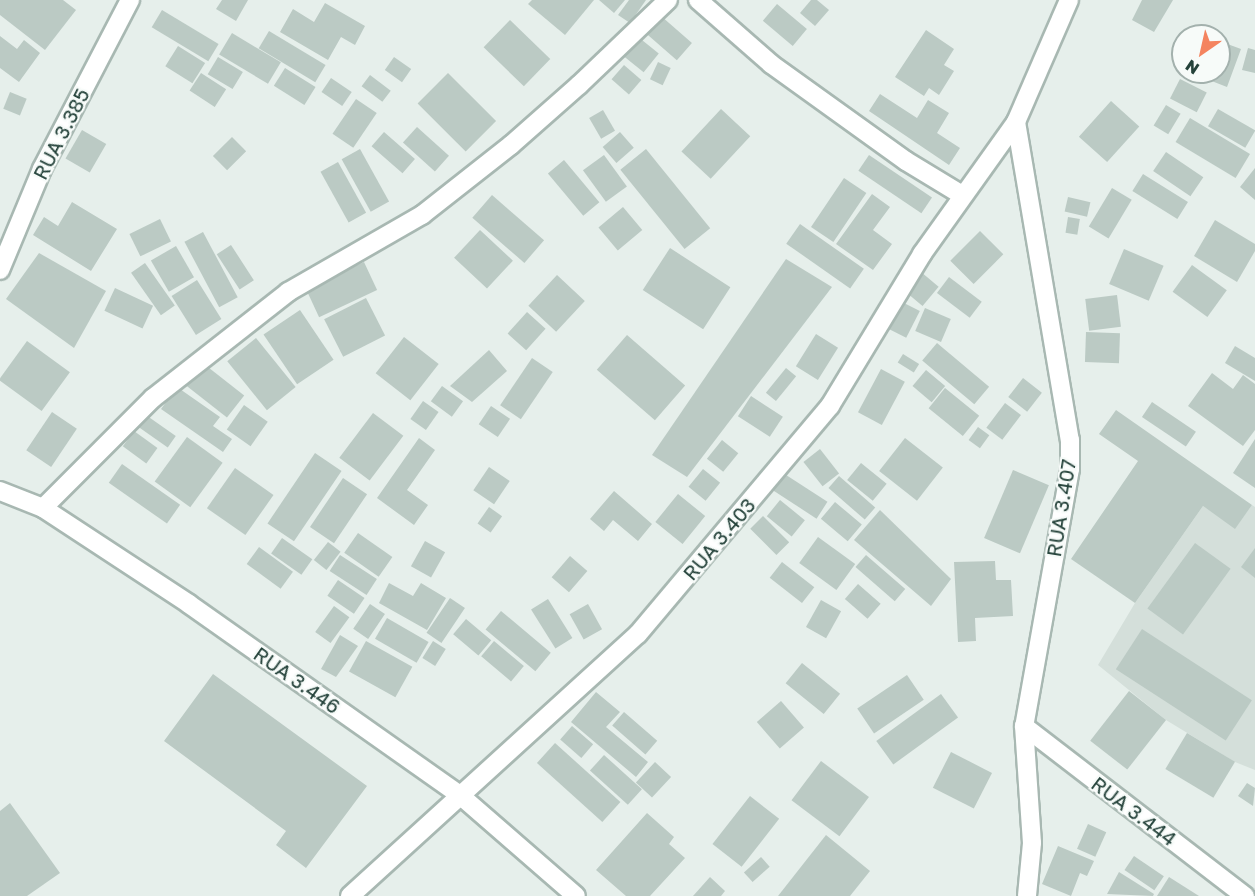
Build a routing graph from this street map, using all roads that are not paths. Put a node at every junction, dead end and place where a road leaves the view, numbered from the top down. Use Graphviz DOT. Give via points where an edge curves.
graph roads {
  1 [pos="130,0"];
  2 [pos="668,0"];
  3 [pos="698,0"];
  4 [pos="1069,0"];
  5 [pos="1016,122"];
  6 [pos="962,195"];
  7 [pos="0,270"];
  8 [pos="0,491"];
  9 [pos="43,508"];
  10 [pos="1024,726"];
  11 [pos="462,796"];
  12 [pos="350,896"];
  13 [pos="576,896"];
  14 [pos="1027,896"];
  15 [pos="1245,896"];
  1 -- 7 [label="street, RUA 3.385" via="42,169"];
  2 -- 9 [label="street" via="511,145 422,215 288,292 153,398"];
  3 -- 6 [label="street" via="771,64 906,161"];
  4 -- 5 [label="street, RUA 3.403"];
  5 -- 6 [label="street, RUA 3.403"];
  5 -- 10 [label="street, RUA 3.407" via="1070,440 1070,469"];
  6 -- 11 [label="street, RUA 3.403" via="916,262 836,398 804,439 638,634"];
  8 -- 9 [label="street, RUA 3.446"];
  9 -- 11 [label="street, RUA 3.446" via="189,604"];
  10 -- 14 [label="street, RUA 3.407" via="1032,843"];
  10 -- 15 [label="street, RUA 3.444"];
  11 -- 12 [label="street, RUA 3.403"];
  11 -- 13 [label="street, RUA 3.446"];
}
